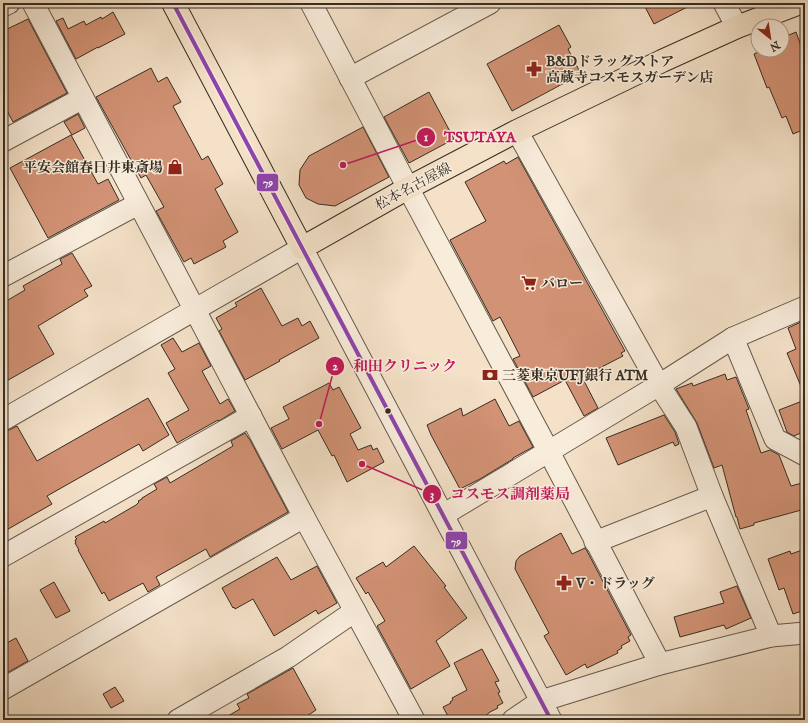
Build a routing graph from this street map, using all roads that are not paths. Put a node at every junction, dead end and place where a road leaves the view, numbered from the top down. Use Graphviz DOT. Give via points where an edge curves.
graph roads {
  1 [pos="10,3"];
  2 [pos="33,3"];
  3 [pos="173,3"];
  4 [pos="311,3"];
  5 [pos="490,3"];
  6 [pos="724,3"];
  7 [pos="800,3"];
  8 [pos="3,6"];
  9 [pos="737,27"];
  10 [pos="350,78"];
  11 [pos="83,98"];
  12 [pos="517,131"];
  13 [pos="3,141"];
  14 [pos="408,188"];
  15 [pos="138,204"];
  16 [pos="302,248"];
  17 [pos="3,276"];
  18 [pos="805,307"];
  19 [pos="195,310"];
  20 [pos="733,338"];
  21 [pos="659,386"];
  22 [pos="251,416"];
  23 [pos="3,420"];
  24 [pos="549,452"];
  25 [pos="805,455"];
  26 [pos="712,496"];
  27 [pos="443,515"];
  28 [pos="304,517"];
  29 [pos="595,542"];
  30 [pos="3,556"];
  31 [pos="355,611"];
  32 [pos="805,633"];
  33 [pos="771,636"];
  34 [pos="660,664"];
  35 [pos="3,689"];
  36 [pos="541,701"];
  37 [pos="407,718"];
  38 [pos="178,720"];
  39 [pos="513,720"];
  40 [pos="551,720"];
  1 -- 8 [label="street"];
  2 -- 11 [label="street"];
  3 -- 16 [label="main road"];
  4 -- 10 [label="street"];
  5 -- 10 [label="street"];
  6 -- 9 [label="street"];
  7 -- 9 [label="main road, 松本名古屋線"];
  9 -- 12 [label="main road, 松本名古屋線"];
  10 -- 14 [label="street"];
  11 -- 13 [label="street"];
  11 -- 15 [label="street"];
  12 -- 14 [label="main road, 松本名古屋線"];
  12 -- 21 [label="street"];
  14 -- 16 [label="main road, 松本名古屋線"];
  14 -- 24 [label="street"];
  15 -- 17 [label="street"];
  15 -- 19 [label="street"];
  16 -- 19 [label="street"];
  16 -- 27 [label="street"];
  18 -- 20 [label="street"];
  19 -- 22 [label="street"];
  19 -- 23 [label="street"];
  20 -- 21 [label="street"];
  20 -- 25 [label="street" via="775,439"];
  21 -- 24 [label="street"];
  21 -- 26 [label="street" via="686,427"];
  22 -- 28 [label="street"];
  22 -- 30 [label="street"];
  24 -- 27 [label="street"];
  24 -- 29 [label="street"];
  26 -- 29 [label="street"];
  26 -- 33 [label="street"];
  27 -- 36 [label="street"];
  28 -- 31 [label="street"];
  28 -- 35 [label="street"];
  29 -- 34 [label="street"];
  31 -- 37 [label="street"];
  31 -- 38 [label="street" via="288,657"];
  32 -- 33 [label="street"];
  33 -- 34 [label="street"];
  34 -- 36 [label="street"];
  36 -- 39 [label="street"];
  36 -- 40 [label="street"];
}
